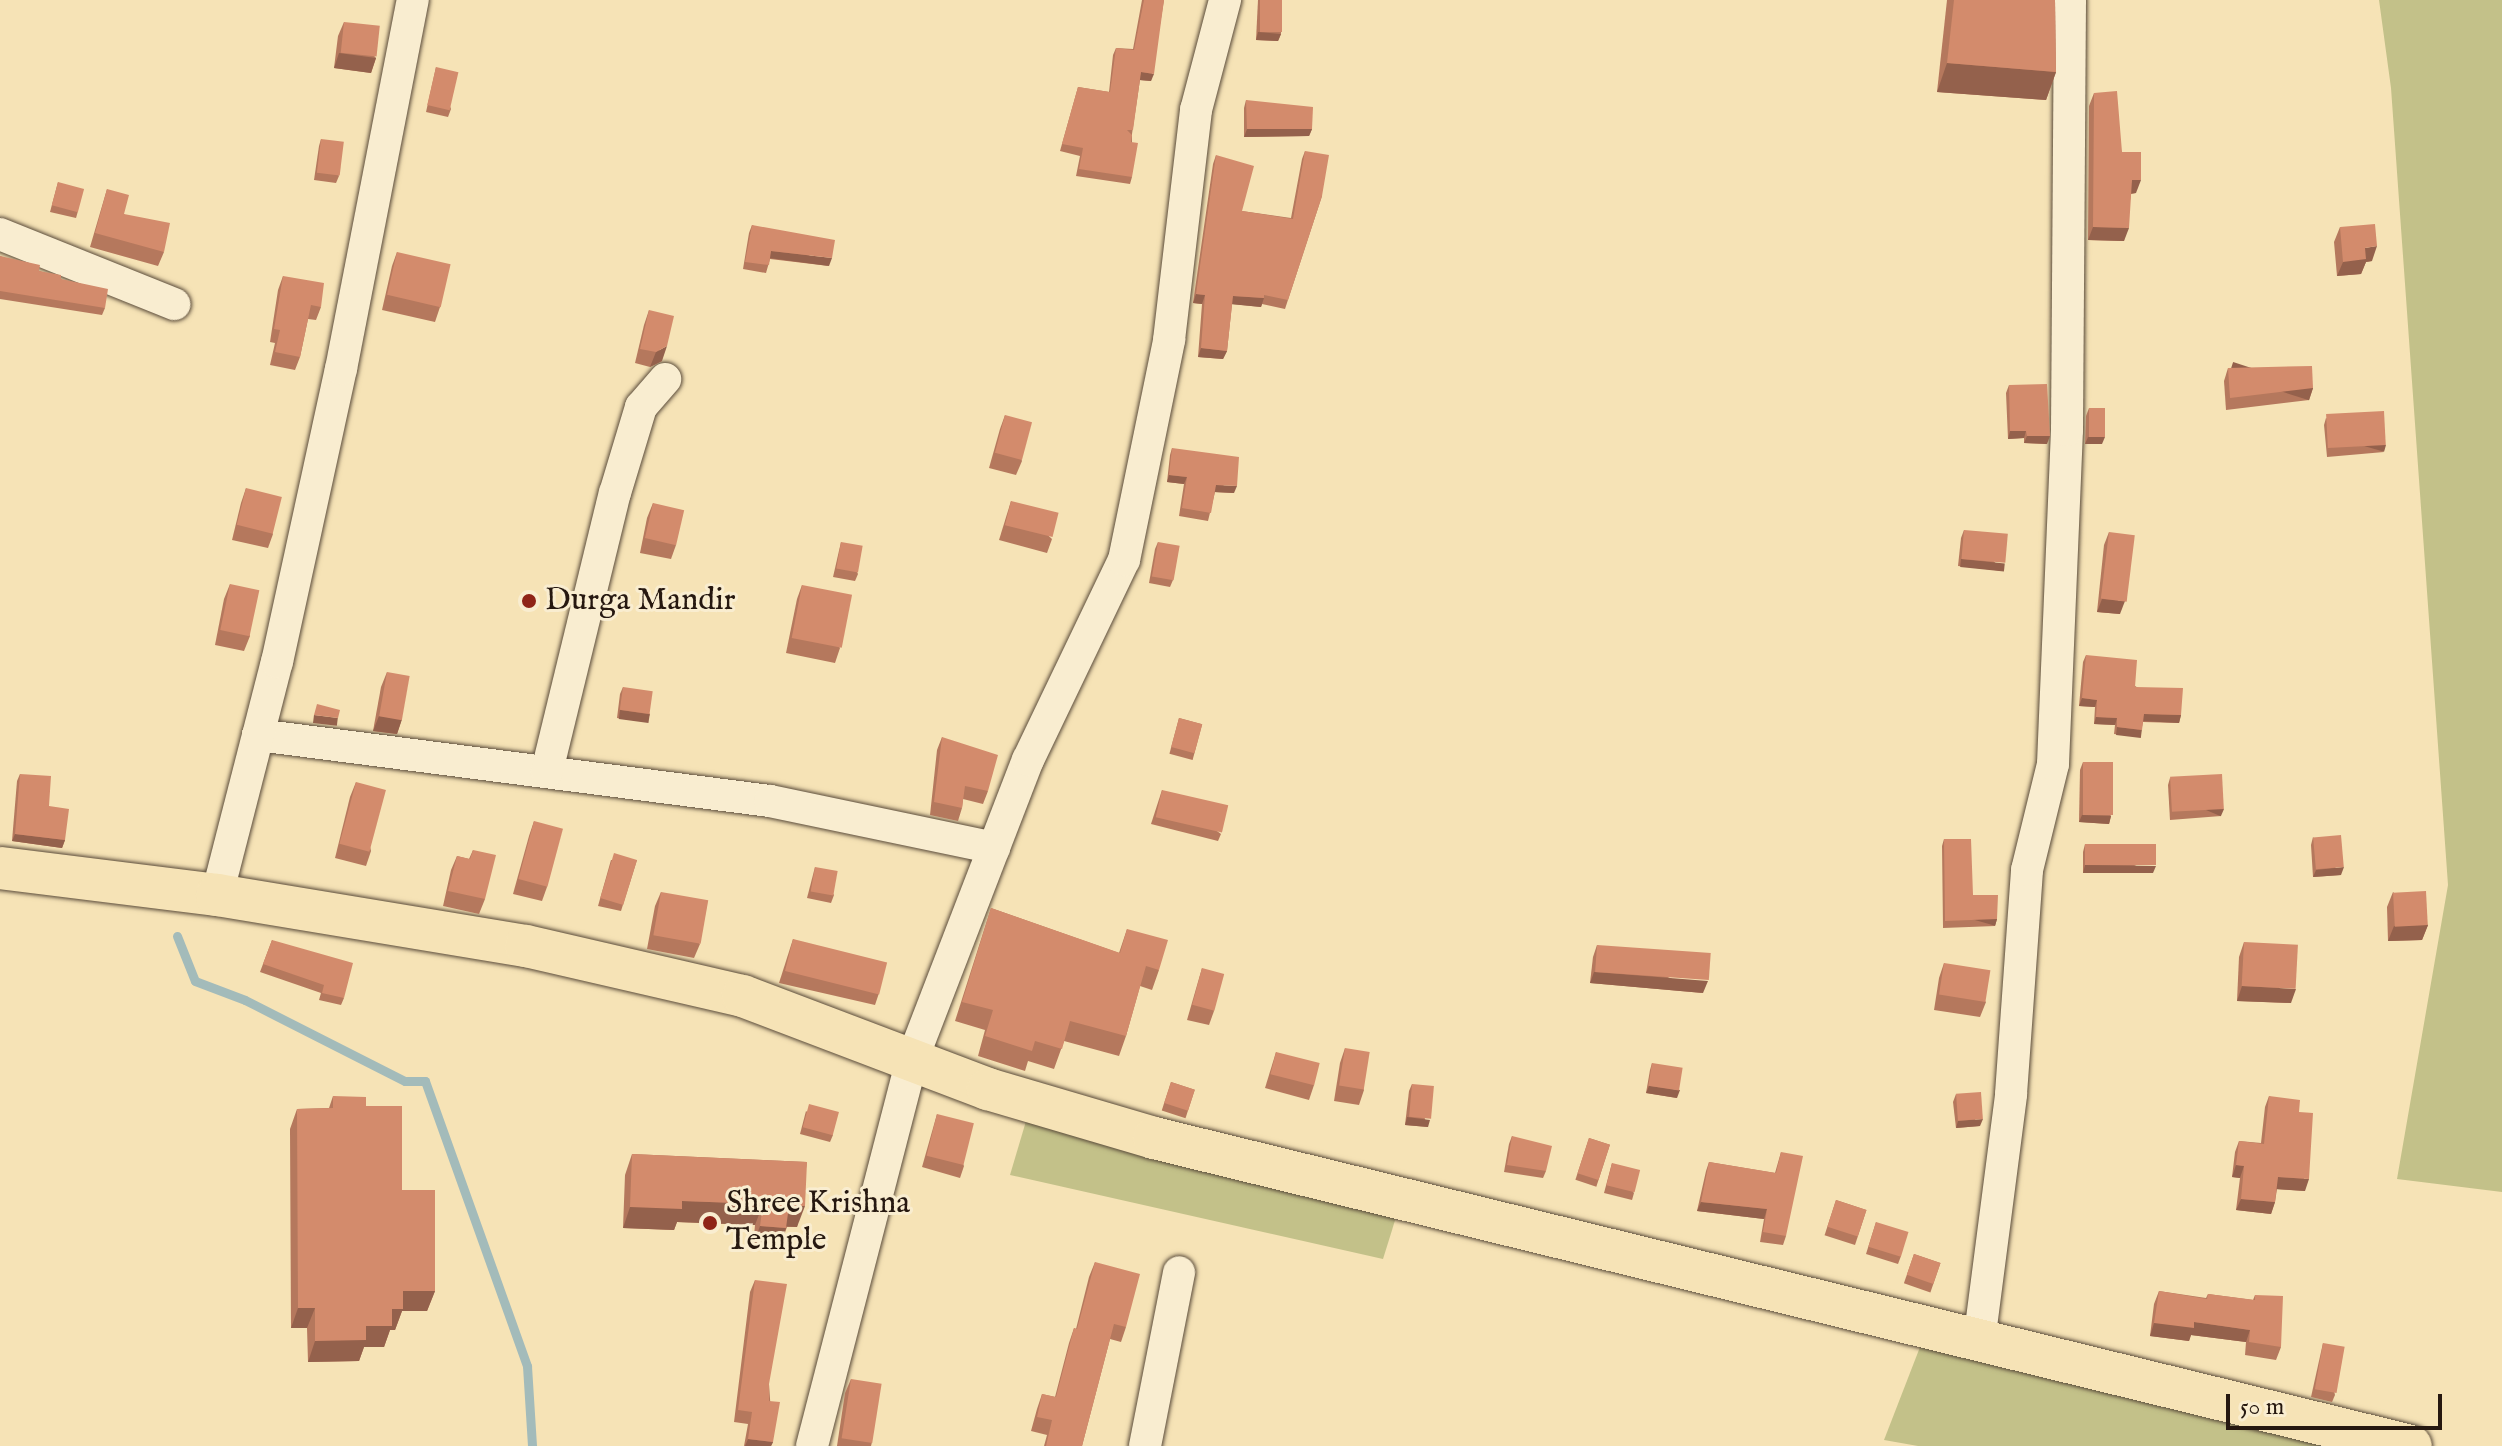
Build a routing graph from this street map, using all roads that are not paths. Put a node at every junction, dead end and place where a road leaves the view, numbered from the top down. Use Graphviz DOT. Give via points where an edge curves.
graph roads {
  1 [pos="413,0"];
  2 [pos="1225,0"];
  3 [pos="2070,0"];
  4 [pos="0,234"];
  5 [pos="174,304"];
  6 [pos="665,379"];
  7 [pos="258,735"];
  8 [pos="547,771"];
  9 [pos="994,848"];
  10 [pos="0,868"];
  11 [pos="217,895"];
  12 [pos="912,1060"];
  13 [pos="1179,1272"];
  14 [pos="1979,1342"];
  15 [pos="812,1446"];
  16 [pos="1145,1446"];
  17 [pos="2411,1446"];
  1 -- 7 [label="street" via="341,369"];
  2 -- 9 [label="street" via="1196,110 1169,340 1124,560 1028,760"];
  3 -- 14 [label="street" via="2067,430 2053,764 2027,870 2011,1094"];
  4 -- 5 [label="street"];
  6 -- 8 [label="street" via="641,407 615,493"];
  7 -- 8 [label="street"];
  7 -- 11 [label="street"];
  8 -- 9 [label="street" via="770,801"];
  9 -- 12 [label="street"];
  10 -- 11 [label="main road"];
  11 -- 12 [label="main road" via="526,946 743,996"];
  12 -- 14 [label="main road" via="988,1089 1154,1138"];
  12 -- 15 [label="street"];
  13 -- 16 [label="street"];
  14 -- 17 [label="main road"];
}
